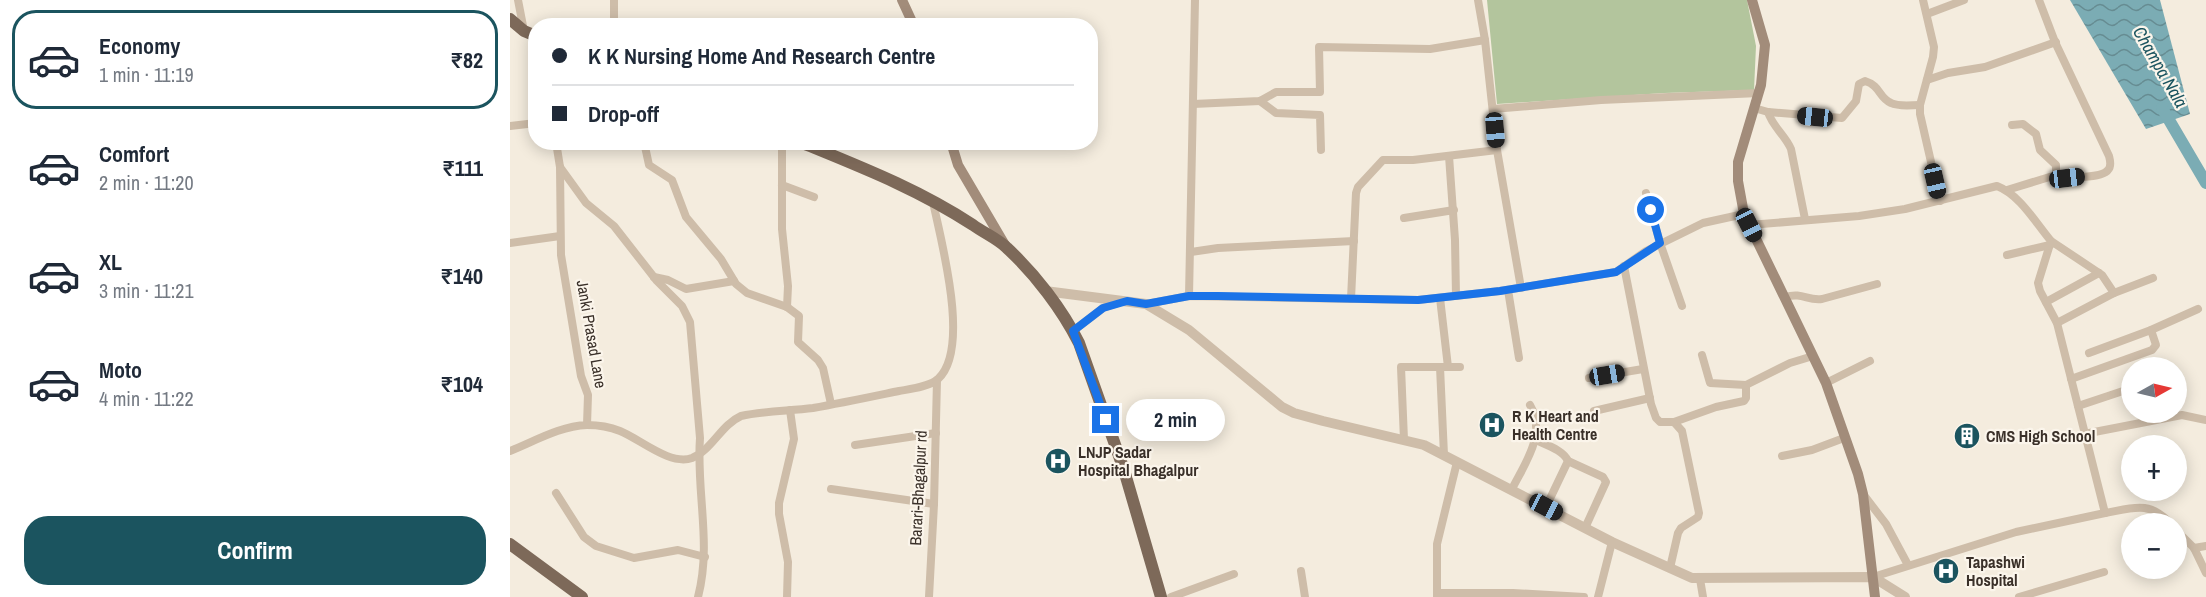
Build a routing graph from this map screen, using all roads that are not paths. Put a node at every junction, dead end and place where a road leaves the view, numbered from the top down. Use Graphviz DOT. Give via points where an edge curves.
graph roads {
  1 [pos="518,0"];
  2 [pos="614,0"];
  3 [pos="902,0"];
  4 [pos="1195,0"];
  5 [pos="1478,0"];
  6 [pos="1752,0"];
  7 [pos="1923,0"];
  8 [pos="1964,0"];
  9 [pos="2039,0"];
  10 [pos="1927,14"];
  11 [pos="614,18"];
  12 [pos="910,18"];
  13 [pos="510,19"];
  14 [pos="528,28"];
  15 [pos="528,32"];
  16 [pos="1485,40"];
  17 [pos="2056,42"];
  18 [pos="1927,80"];
  19 [pos="1759,93"];
  20 [pos="1260,101"];
  21 [pos="1193,104"];
  22 [pos="1920,105"];
  23 [pos="1754,108"];
  24 [pos="1493,109"];
  25 [pos="1768,112"];
  26 [pos="528,124"];
  27 [pos="2012,125"];
  28 [pos="510,126"];
  29 [pos="557,150"];
  30 [pos="646,150"];
  31 [pos="782,150"];
  32 [pos="820,150"];
  33 [pos="953,150"];
  34 [pos="1321,150"];
  35 [pos="1497,150"];
  36 [pos="1449,156"];
  37 [pos="560,166"];
  38 [pos="2056,175"];
  39 [pos="782,185"];
  40 [pos="2007,190"];
  41 [pos="1646,193"];
  42 [pos="814,197"];
  43 [pos="1940,201"];
  44 [pos="933,202"];
  45 [pos="1454,210"];
  46 [pos="1404,218"];
  47 [pos="1805,219"];
  48 [pos="1747,220"];
  49 [pos="560,236"];
  50 [pos="1354,241"];
  51 [pos="510,243"];
  52 [pos="1660,243"];
  53 [pos="2050,243"];
  54 [pos="1006,247"];
  55 [pos="1191,252"];
  56 [pos="2007,255"];
  57 [pos="1624,266"];
  58 [pos="2099,273"];
  59 [pos="654,276"];
  60 [pos="2153,278"];
  61 [pos="734,281"];
  62 [pos="1877,284"];
  63 [pos="1521,288"];
  64 [pos="1508,290"];
  65 [pos="1045,291"];
  66 [pos="2114,293"];
  67 [pos="1189,296"];
  68 [pos="1456,296"];
  69 [pos="1785,297"];
  70 [pos="1440,298"];
  71 [pos="1351,299"];
  72 [pos="1127,301"];
  73 [pos="2046,302"];
  74 [pos="1146,304"];
  75 [pos="1682,306"];
  76 [pos="787,307"];
  77 [pos="2198,309"];
  78 [pos="2057,323"];
  79 [pos="2151,330"];
  80 [pos="1073,331"];
  81 [pos="2089,353"];
  82 [pos="1702,355"];
  83 [pos="1813,356"];
  84 [pos="1519,358"];
  85 [pos="1870,361"];
  86 [pos="1444,367"];
  87 [pos="1460,367"];
  88 [pos="1643,369"];
  89 [pos="1589,378"];
  90 [pos="2072,379"];
  91 [pos="937,380"];
  92 [pos="1826,383"];
  93 [pos="1746,385"];
  94 [pos="2121,392"];
  95 [pos="1650,398"];
  96 [pos="831,404"];
  97 [pos="1530,405"];
  98 [pos="2078,406"];
  99 [pos="790,410"];
  100 [pos="1594,411"];
  101 [pos="2206,420"];
  102 [pos="1674,422"];
  103 [pos="587,425"];
  104 [pos="936,432"];
  105 [pos="2084,434"];
  106 [pos="1844,438"];
  107 [pos="1404,440"];
  108 [pos="1536,440"];
  109 [pos="855,445"];
  110 [pos="510,451"];
  111 [pos="699,455"];
  112 [pos="1444,455"];
  113 [pos="1782,456"];
  114 [pos="1568,460"];
  115 [pos="1457,462"];
  116 [pos="831,489"];
  117 [pos="1512,489"];
  118 [pos="556,493"];
  119 [pos="1863,494"];
  120 [pos="934,504"];
  121 [pos="1546,507"];
  122 [pos="2104,513"];
  123 [pos="2159,513"];
  124 [pos="1585,528"];
  125 [pos="2187,541"];
  126 [pos="1612,542"];
  127 [pos="510,544"];
  128 [pos="2206,546"];
  129 [pos="2194,548"];
  130 [pos="705,556"];
  131 [pos="1908,565"];
  132 [pos="1670,568"];
  133 [pos="1301,571"];
  134 [pos="2104,572"];
  135 [pos="2206,573"];
  136 [pos="1234,574"];
  137 [pos="1873,578"];
  138 [pos="1700,579"];
  139 [pos="1437,595"];
  140 [pos="578,596"];
  141 [pos="698,597"];
  142 [pos="787,597"];
  143 [pos="928,597"];
  144 [pos="1161,597"];
  145 [pos="1171,597"];
  146 [pos="1305,597"];
  147 [pos="1584,597"];
  148 [pos="1598,597"];
  149 [pos="1703,597"];
  150 [pos="1875,597"];
  151 [pos="1905,597"];
  152 [pos="2019,597"];
  1 -- 14 [label="street"];
  2 -- 11 [label="street"];
  3 -- 12 [label="main road"];
  4 -- 21 [label="street"];
  5 -- 16 [label="street"];
  6 -- 19 [label="main road" via="1765,45"];
  7 -- 10 [label="street"];
  8 -- 10 [label="street"];
  9 -- 17 [label="street"];
  10 -- 18 [label="street" via="1934,47"];
  13 -- 15 [label="main road"];
  16 -- 20 [label="street" via="1430,49 1319,47 1320,92 1276,92"];
  16 -- 24 [label="street"];
  17 -- 18 [label="street" via="1985,67"];
  17 -- 38 [label="street" via="2111,163 2102,174 2067,178"];
  18 -- 22 [label="street"];
  19 -- 23 [label="main road"];
  19 -- 24 [label="street"];
  20 -- 21 [label="street"];
  20 -- 34 [label="street" via="1276,113 1320,115"];
  21 -- 55 [label="street"];
  22 -- 25 [label="street" via="1894,104 1874,84 1861,82 1856,101 1842,118"];
  22 -- 43 [label="street"];
  23 -- 25 [label="street"];
  23 -- 48 [label="main road" via="1738,162 1737,181"];
  24 -- 35 [label="street"];
  25 -- 47 [label="street" via="1791,149"];
  26 -- 28 [label="street"];
  27 -- 38 [label="street" via="2023,124 2036,134 2040,150 2056,165"];
  29 -- 37 [label="street, Janki Prasad Lane"];
  30 -- 61 [label="street" via="649,165 672,180 686,217"];
  31 -- 39 [label="street"];
  32 -- 44 [label="main road" via="903,184"];
  33 -- 54 [label="main road" via="958,165"];
  35 -- 36 [label="street"];
  35 -- 63 [label="street"];
  36 -- 45 [label="street"];
  36 -- 50 [label="street" via="1383,160 1358,187"];
  37 -- 49 [label="street, Janki Prasad Lane"];
  37 -- 59 [label="street" via="585,203 614,226"];
  38 -- 40 [label="street"];
  39 -- 42 [label="street"];
  39 -- 76 [label="street"];
  40 -- 43 [label="street" via="1989,186"];
  40 -- 53 [label="street"];
  41 -- 52 [label="street"];
  43 -- 47 [label="street" via="1858,216"];
  44 -- 54 [label="main road"];
  44 -- 91 [label="street" via="948,270 952,321 951,354"];
  45 -- 46 [label="street"];
  45 -- 68 [label="street"];
  47 -- 48 [label="street"];
  48 -- 52 [label="street" via="1703,223"];
  48 -- 69 [label="main road"];
  49 -- 51 [label="street"];
  49 -- 103 [label="street, Janki Prasad Lane" via="581,376 588,395"];
  50 -- 55 [label="street"];
  50 -- 71 [label="street"];
  52 -- 57 [label="street"];
  52 -- 75 [label="street"];
  53 -- 56 [label="street"];
  53 -- 58 [label="street"];
  53 -- 73 [label="street" via="2038,283"];
  54 -- 65 [label="main road"];
  55 -- 67 [label="street"];
  57 -- 63 [label="street" via="1616,272"];
  57 -- 88 [label="street"];
  58 -- 66 [label="street"];
  58 -- 73 [label="street"];
  59 -- 61 [label="street" via="686,289"];
  59 -- 111 [label="street" via="682,306 690,322"];
  60 -- 66 [label="street"];
  61 -- 76 [label="street" via="747,293"];
  62 -- 69 [label="street" via="1815,300 1796,294"];
  63 -- 64 [label="street"];
  64 -- 68 [label="street"];
  64 -- 84 [label="street"];
  65 -- 72 [label="street"];
  65 -- 80 [label="main road"];
  66 -- 78 [label="street"];
  67 -- 71 [label="street"];
  67 -- 74 [label="street"];
  68 -- 70 [label="street"];
  69 -- 83 [label="main road"];
  70 -- 71 [label="street"];
  70 -- 86 [label="street"];
  72 -- 74 [label="street"];
  72 -- 80 [label="street" via="1103,308"];
  73 -- 78 [label="street"];
  74 -- 107 [label="street" via="1188,330 1282,407"];
  76 -- 96 [label="street" via="799,316 799,345 823,368"];
  77 -- 79 [label="street"];
  78 -- 90 [label="street"];
  79 -- 81 [label="street"];
  79 -- 90 [label="street" via="2156,345 2152,350"];
  80 -- 144 [label="main road" via="1124,470"];
  82 -- 93 [label="street" via="1710,382"];
  83 -- 92 [label="main road"];
  83 -- 93 [label="street"];
  85 -- 92 [label="street"];
  86 -- 87 [label="street"];
  86 -- 107 [label="street" via="1401,367"];
  86 -- 112 [label="street"];
  88 -- 89 [label="street"];
  88 -- 95 [label="street"];
  90 -- 98 [label="street"];
  91 -- 96 [label="street"];
  91 -- 104 [label="street, Barari-Bhagalpur rd"];
  92 -- 106 [label="main road"];
  93 -- 102 [label="street" via="1744,401 1716,406"];
  94 -- 98 [label="street"];
  95 -- 100 [label="street"];
  95 -- 102 [label="street" via="1656,418 1660,422"];
  96 -- 99 [label="street"];
  97 -- 108 [label="street" via="1538,428"];
  98 -- 105 [label="street"];
  99 -- 111 [label="street" via="733,419"];
  99 -- 142 [label="street" via="794,439 779,503 788,562"];
  101 -- 105 [label="street" via="2182,415"];
  102 -- 132 [label="street" via="1682,431 1699,513 1678,533"];
  103 -- 110 [label="street" via="560,429"];
  103 -- 111 [label="street" via="621,431 672,458 684,460"];
  104 -- 109 [label="street"];
  104 -- 120 [label="street, Barari-Bhagalpur rd"];
  105 -- 122 [label="street"];
  106 -- 113 [label="street"];
  106 -- 119 [label="main road"];
  107 -- 112 [label="street"];
  108 -- 114 [label="street"];
  108 -- 117 [label="street"];
  111 -- 130 [label="street"];
  112 -- 115 [label="street"];
  114 -- 121 [label="street"];
  114 -- 124 [label="street" via="1606,482"];
  115 -- 117 [label="street"];
  115 -- 139 [label="street" via="1437,544"];
  116 -- 120 [label="street"];
  117 -- 121 [label="street"];
  118 -- 130 [label="street" via="584,537 596,546 634,558 678,550"];
  119 -- 131 [label="street" via="1886,524"];
  119 -- 137 [label="main road"];
  120 -- 143 [label="street, Barari-Bhagalpur rd"];
  121 -- 124 [label="street"];
  122 -- 123 [label="street" via="2139,507"];
  122 -- 131 [label="street" via="2016,532"];
  124 -- 126 [label="street"];
  125 -- 129 [label="street"];
  126 -- 132 [label="street"];
  126 -- 148 [label="street"];
  127 -- 140 [label="main road"];
  128 -- 129 [label="street"];
  129 -- 135 [label="street"];
  130 -- 141 [label="street"];
  131 -- 137 [label="street"];
  132 -- 138 [label="street"];
  133 -- 146 [label="street"];
  134 -- 152 [label="street"];
  136 -- 145 [label="street"];
  137 -- 138 [label="street"];
  137 -- 150 [label="main road"];
  137 -- 151 [label="street"];
  138 -- 149 [label="street"];
  139 -- 147 [label="street"];
}
